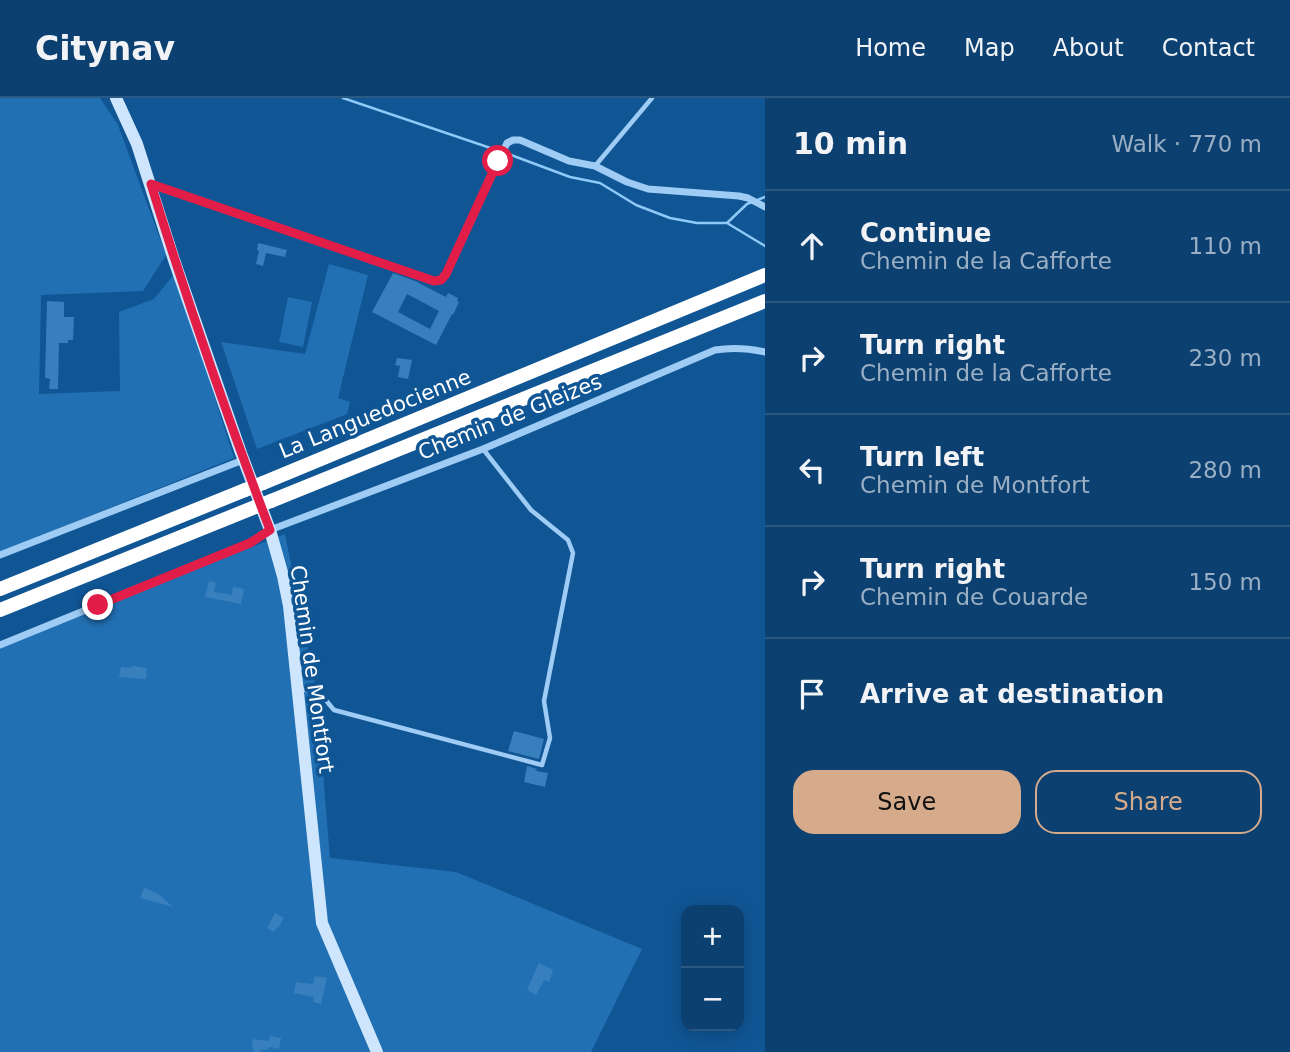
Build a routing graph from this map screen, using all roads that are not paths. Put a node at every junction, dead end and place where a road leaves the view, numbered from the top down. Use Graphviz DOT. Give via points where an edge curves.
graph roads {
  1 [pos="117,98"];
  2 [pos="652,98"];
  3 [pos="595,166"];
  4 [pos="151,184"];
  5 [pos="763,206"];
  6 [pos="765,275"];
  7 [pos="765,301"];
  8 [pos="765,352"];
  9 [pos="483,449"];
  10 [pos="243,460"];
  11 [pos="270,530"];
  12 [pos="0,555"];
  13 [pos="0,589"];
  14 [pos="0,610"];
  15 [pos="0,646"];
  16 [pos="298,689"];
  17 [pos="377,1052"];
  1 -- 4 [label="street, Chemin de Montfort"];
  2 -- 3 [label="lane"];
  3 -- 4 [label="street" via="569,162 520,141 507,143 446,274 434,281"];
  3 -- 5 [label="street" via="648,189 748,198"];
  4 -- 10 [label="street, Chemin de Montfort"];
  6 -- 13 [label="highway, La Languedocienne, bridge"];
  7 -- 14 [label="highway, La Languedocienne, bridge"];
  8 -- 9 [label="street, Chemin de Gleizes" via="744,347 715,350"];
  9 -- 11 [label="street, Chemin de Gleizes"];
  9 -- 16 [label="lane" via="531,510 568,540 573,552 544,701 550,738 542,765 334,710 319,692"];
  10 -- 11 [label="street, Chemin de Montfort"];
  10 -- 12 [label="street"];
  11 -- 15 [label="street, Chemin de Gleizes" via="250,543"];
  11 -- 16 [label="street, Chemin de Montfort" via="289,606"];
  16 -- 17 [label="street, Chemin de Montfort" via="322,923"];
}
